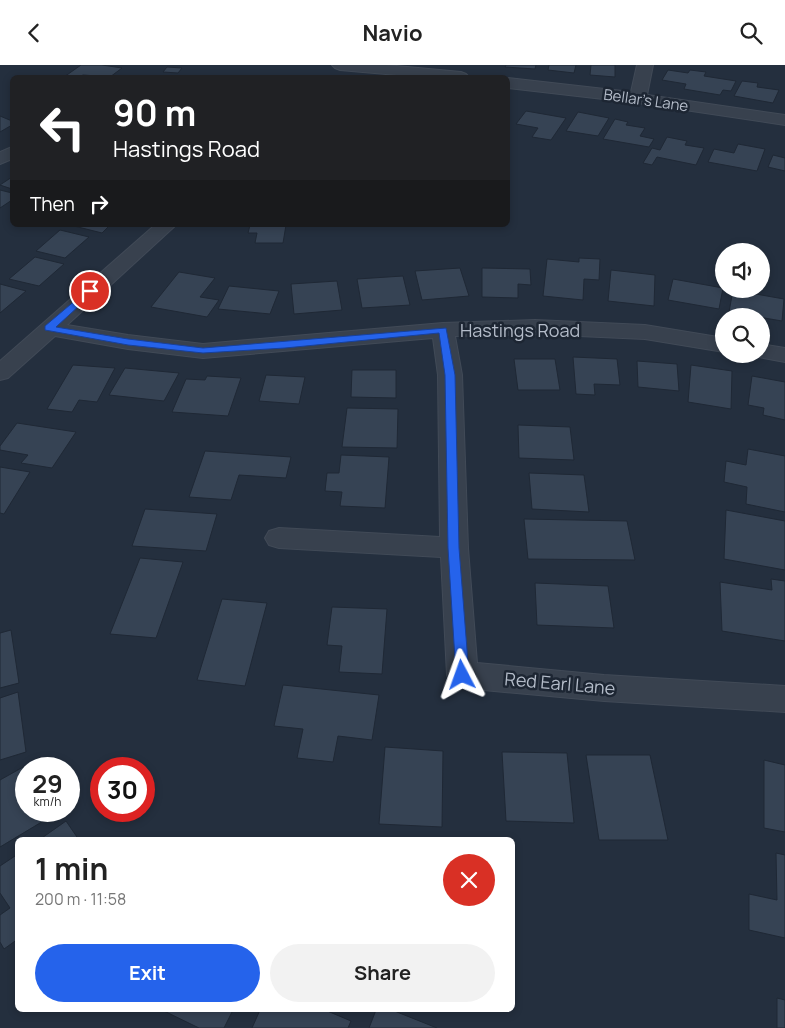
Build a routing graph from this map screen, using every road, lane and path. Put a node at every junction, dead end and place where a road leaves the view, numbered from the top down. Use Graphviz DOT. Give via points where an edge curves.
graph roads {
  1 [pos="339,65"];
  2 [pos="644,65"];
  3 [pos="407,68"];
  4 [pos="329,75"];
  5 [pos="450,75"];
  6 [pos="510,83"];
  7 [pos="638,98"];
  8 [pos="785,121"];
  9 [pos="164,227"];
  10 [pos="49,328"];
  11 [pos="443,330"];
  12 [pos="715,344"];
  13 [pos="770,352"];
  14 [pos="785,355"];
  15 [pos="0,373"];
  16 [pos="279,538"];
  17 [pos="454,548"];
  18 [pos="785,699"];
  1 -- 3 [label="street"];
  1 -- 4 [label="street"];
  2 -- 7 [label="street"];
  3 -- 5 [label="street"];
  6 -- 7 [label="street, Bellar's Lane"];
  7 -- 8 [label="street, Bellar's Lane"];
  9 -- 10 [label="street"];
  10 -- 11 [label="street, Hastings Road" via="203,351"];
  10 -- 15 [label="street"];
  11 -- 12 [label="street, Hastings Road" via="535,327 645,332"];
  11 -- 17 [label="street, Red Earl Lane" via="450,375"];
  13 -- 14 [label="street"];
  16 -- 17 [label="street"];
  17 -- 18 [label="street, Red Earl Lane" via="462,675"];
}
